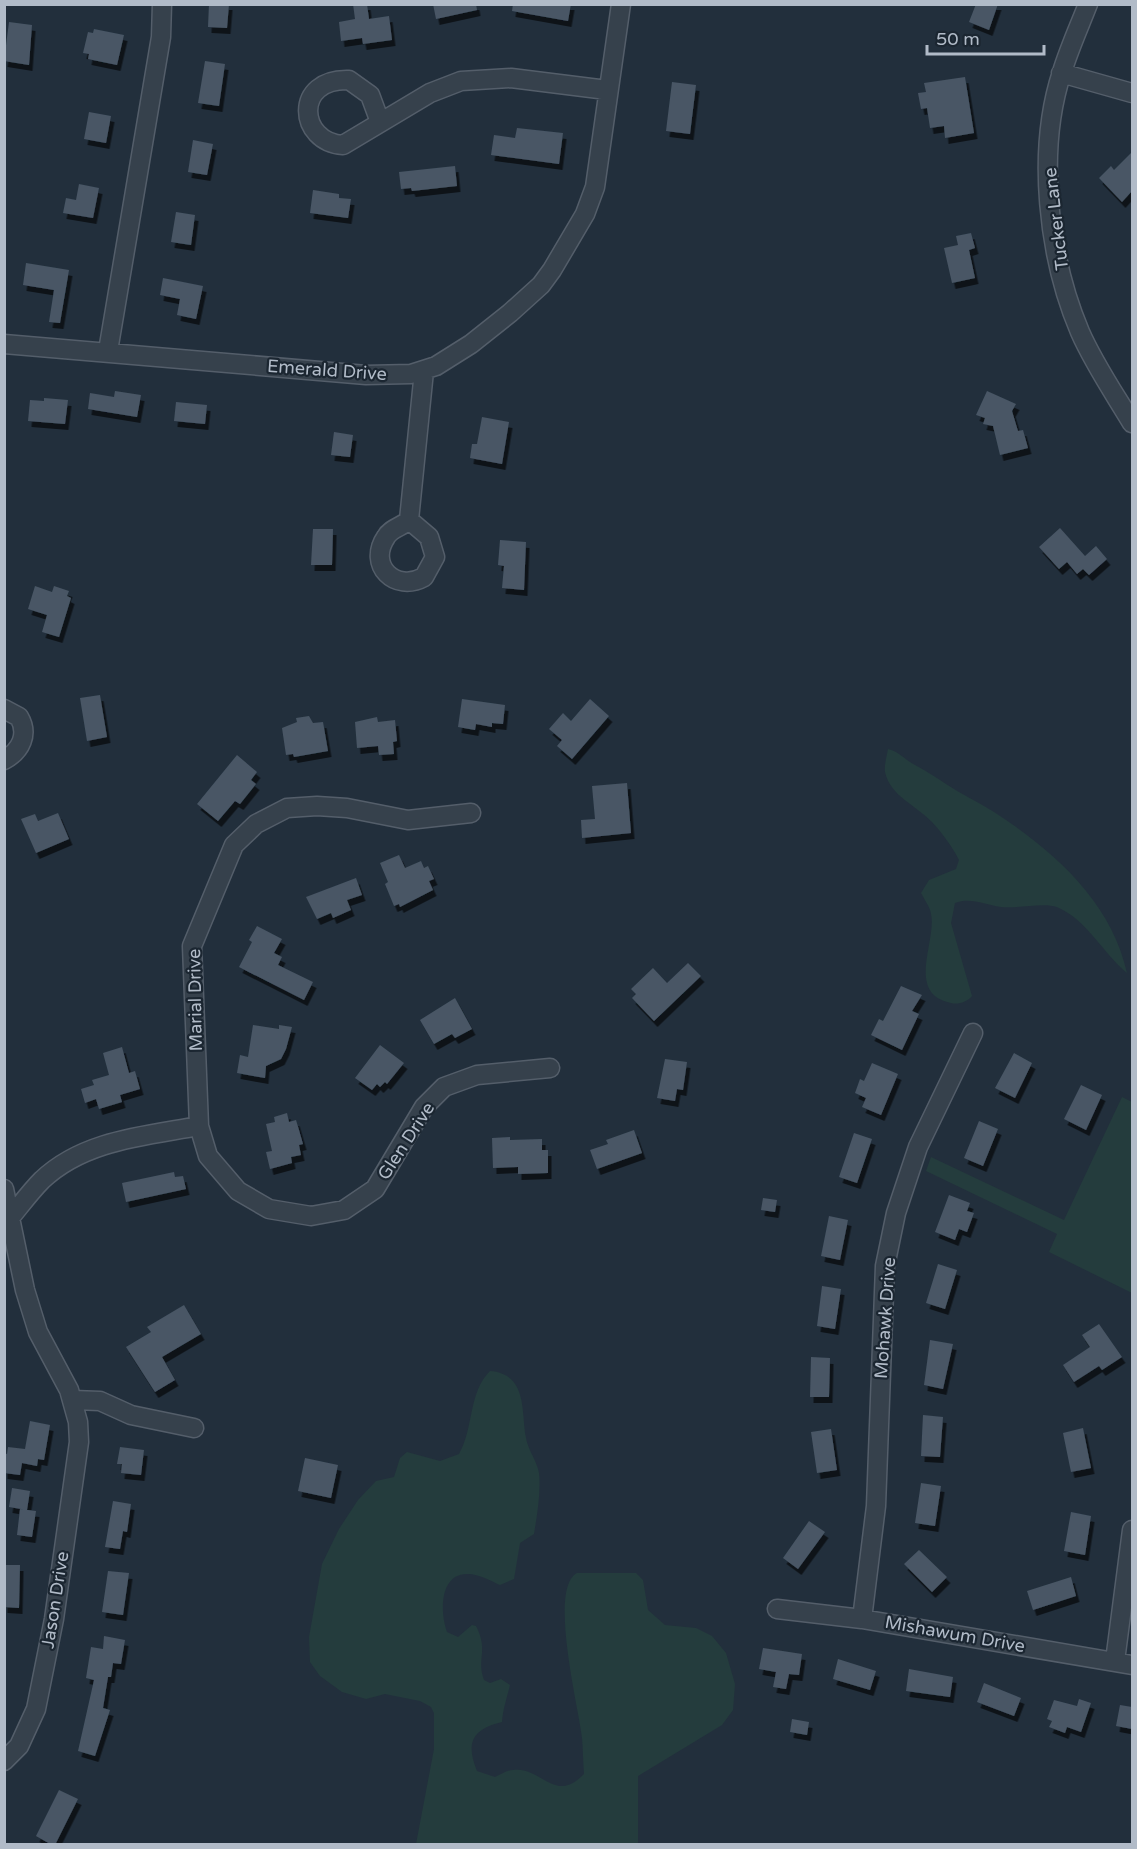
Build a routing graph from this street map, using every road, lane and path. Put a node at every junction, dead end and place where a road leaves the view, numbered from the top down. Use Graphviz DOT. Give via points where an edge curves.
graph roads {
  1 [pos="162,4"];
  2 [pos="621,4"];
  3 [pos="1088,4"];
  4 [pos="1061,73"];
  5 [pos="607,90"];
  6 [pos="1132,93"];
  7 [pos="380,122"];
  8 [pos="4,344"];
  9 [pos="108,351"];
  10 [pos="424,371"];
  11 [pos="1132,423"];
  12 [pos="409,520"];
  13 [pos="4,709"];
  14 [pos="4,760"];
  15 [pos="471,813"];
  16 [pos="973,1033"];
  17 [pos="550,1068"];
  18 [pos="199,1126"];
  19 [pos="4,1189"];
  20 [pos="9,1219"];
  21 [pos="73,1400"];
  22 [pos="195,1428"];
  23 [pos="1132,1530"];
  24 [pos="777,1609"];
  25 [pos="862,1619"];
  26 [pos="1124,1663"];
  27 [pos="4,1761"];
  1 -- 9 [label="street" via="161,37"];
  2 -- 5 [label="street, Emerald Drive"];
  3 -- 4 [label="street, Tucker Lane"];
  4 -- 6 [label="street"];
  4 -- 11 [label="street, Tucker Lane" via="1048,167 1059,262 1086,346"];
  5 -- 7 [label="street" via="520,78 471,79 441,87"];
  5 -- 10 [label="street, Emerald Drive" via="591,201 552,270 526,300 482,335"];
  8 -- 9 [label="street, Emerald Drive"];
  9 -- 10 [label="street, Emerald Drive" via="366,375"];
  10 -- 12 [label="street"];
  13 -- 14 [label="street" via="19,717 24,734 16,752"];
  15 -- 18 [label="street, Marial Drive" via="408,820 347,808 287,808 256,824 234,845 192,946"];
  16 -- 25 [label="street, Mohawk Drive" via="918,1147 896,1213 885,1266 876,1506"];
  17 -- 18 [label="street, Glen Drive" via="477,1076 444,1087 424,1107 375,1189 344,1210 311,1216 269,1209 238,1191 208,1156"];
  18 -- 20 [label="street" via="113,1141 69,1160 43,1179"];
  19 -- 20 [label="street, Jason Drive"];
  20 -- 21 [label="street, Jason Drive" via="38,1332"];
  21 -- 22 [label="street" via="100,1401 131,1416"];
  21 -- 27 [label="street, Jason Drive" via="79,1429 75,1481 54,1619 36,1709 19,1746"];
  23 -- 26 [label="street"];
  24 -- 25 [label="street, Mishawum Drive"];
  25 -- 26 [label="street, Mishawum Drive"];
}
